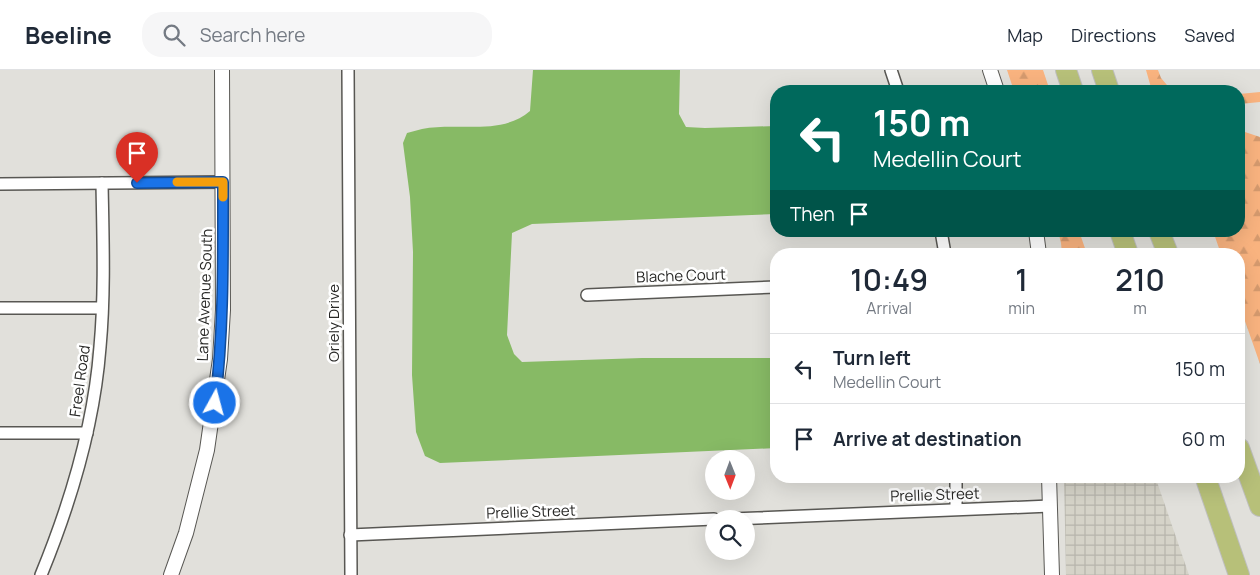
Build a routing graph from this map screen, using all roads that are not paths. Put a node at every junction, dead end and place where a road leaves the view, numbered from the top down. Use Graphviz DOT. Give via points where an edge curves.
graph roads {
  1 [pos="222,70"];
  2 [pos="348,70"];
  3 [pos="891,70"];
  4 [pos="990,70"];
  5 [pos="1066,70"];
  6 [pos="1102,70"];
  7 [pos="896,85"];
  8 [pos="995,85"];
  9 [pos="1071,85"];
  10 [pos="1107,85"];
  11 [pos="223,182"];
  12 [pos="102,183"];
  13 [pos="0,184"];
  14 [pos="770,287"];
  15 [pos="587,295"];
  16 [pos="0,308"];
  17 [pos="102,308"];
  18 [pos="87,433"];
  19 [pos="0,434"];
  20 [pos="1245,465"];
  21 [pos="956,483"];
  22 [pos="1049,483"];
  23 [pos="1207,483"];
  24 [pos="1050,506"];
  25 [pos="1260,506"];
  26 [pos="956,509"];
  27 [pos="755,518"];
  28 [pos="705,520"];
  29 [pos="350,535"];
  30 [pos="41,575"];
  31 [pos="171,575"];
  32 [pos="351,575"];
  33 [pos="1052,575"];
  34 [pos="1240,575"];
  1 -- 11 [label="street, Lane Avenue South"];
  2 -- 29 [label="street, Oriely Drive"];
  3 -- 7 [label="street"];
  4 -- 8 [label="street"];
  5 -- 9 [label="highway"];
  6 -- 10 [label="highway"];
  11 -- 12 [label="street"];
  11 -- 31 [label="street, Lane Avenue South" via="223,310 215,403 198,490"];
  12 -- 13 [label="street"];
  12 -- 17 [label="street, Freel Road"];
  14 -- 15 [label="street, Blache Court"];
  16 -- 17 [label="street"];
  17 -- 18 [label="street, Freel Road" via="96,382"];
  18 -- 19 [label="street"];
  18 -- 30 [label="street, Freel Road" via="68,505"];
  20 -- 25 [label="highway"];
  21 -- 26 [label="street"];
  22 -- 24 [label="street"];
  23 -- 34 [label="highway"];
  24 -- 26 [label="street, Prellie Street"];
  24 -- 33 [label="street"];
  26 -- 27 [label="street, Prellie Street"];
  28 -- 29 [label="street, Prellie Street"];
  29 -- 32 [label="street, Oriely Drive"];
}
